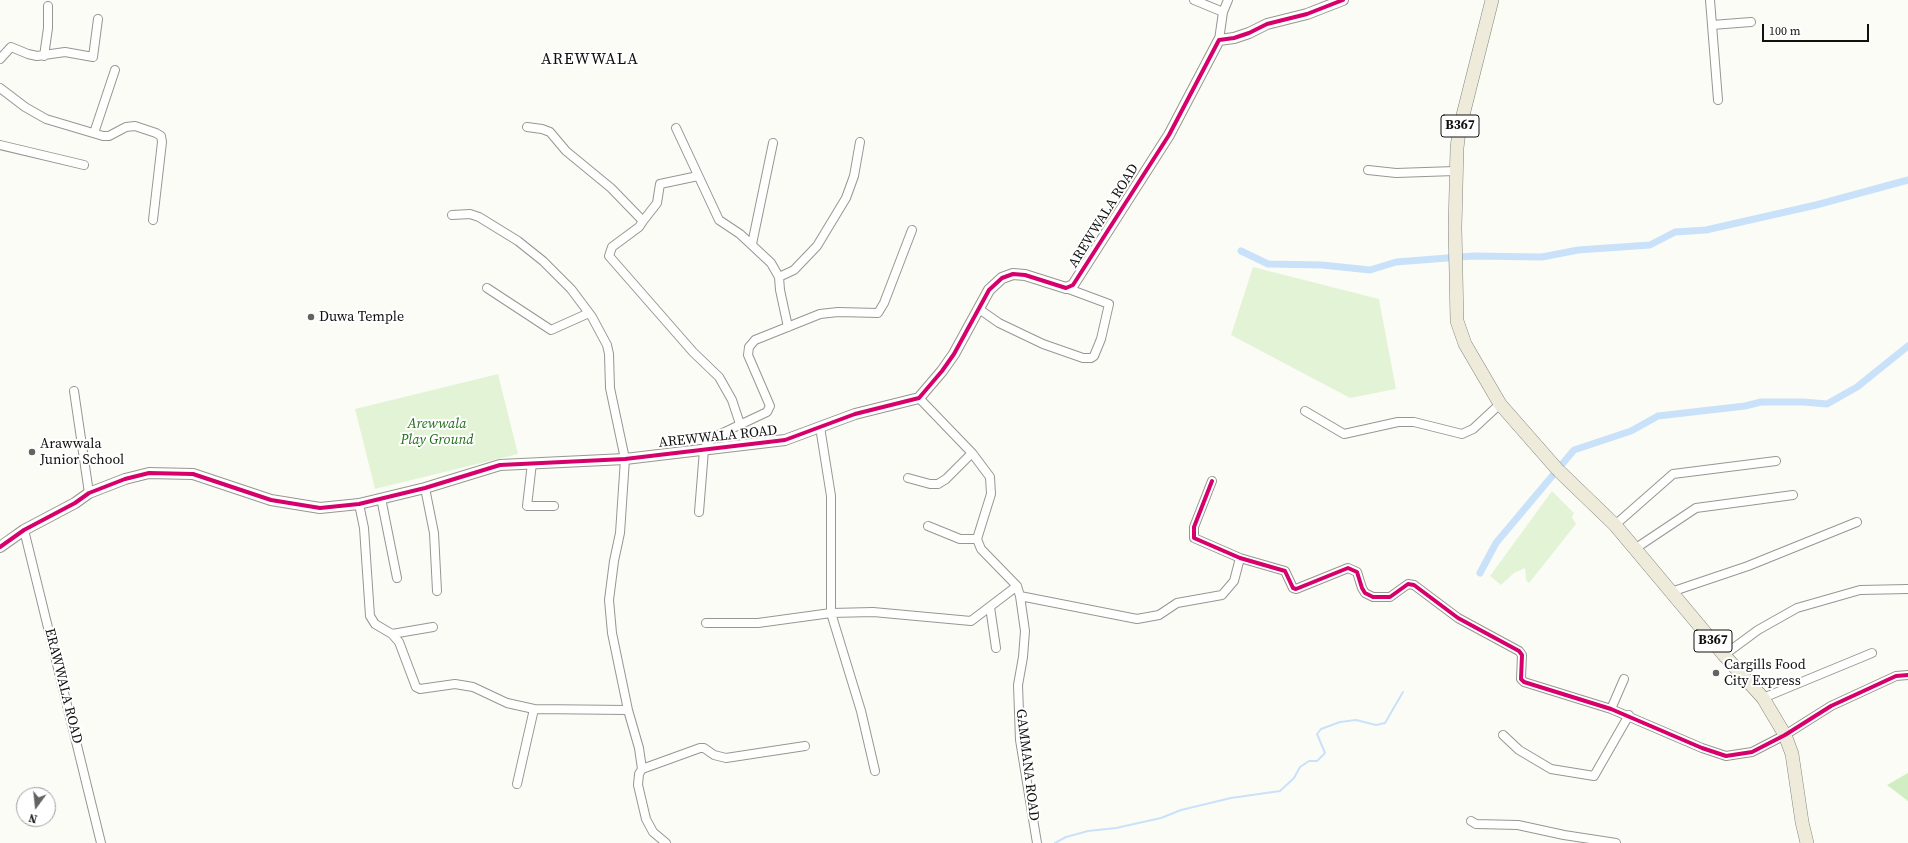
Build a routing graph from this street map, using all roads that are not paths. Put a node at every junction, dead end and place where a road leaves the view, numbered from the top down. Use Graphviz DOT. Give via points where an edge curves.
graph roads {
  1 [pos="1194,0"];
  2 [pos="1228,0"];
  3 [pos="1343,0"];
  4 [pos="1492,0"];
  5 [pos="1710,0"];
  6 [pos="48,6"];
  7 [pos="1223,12"];
  8 [pos="98,19"];
  9 [pos="1751,22"];
  10 [pos="1712,25"];
  11 [pos="1219,40"];
  12 [pos="44,56"];
  13 [pos="0,59"];
  14 [pos="115,70"];
  15 [pos="0,88"];
  16 [pos="1718,100"];
  17 [pos="527,128"];
  18 [pos="676,128"];
  19 [pos="94,133"];
  20 [pos="860,142"];
  21 [pos="773,143"];
  22 [pos="0,145"];
  23 [pos="84,165"];
  24 [pos="1368,170"];
  25 [pos="1455,171"];
  26 [pos="698,176"];
  27 [pos="452,215"];
  28 [pos="153,220"];
  29 [pos="643,221"];
  30 [pos="912,230"];
  31 [pos="752,244"];
  32 [pos="779,277"];
  33 [pos="487,288"];
  34 [pos="1066,288"];
  35 [pos="979,309"];
  36 [pos="589,313"];
  37 [pos="788,327"];
  38 [pos="74,391"];
  39 [pos="919,398"];
  40 [pos="1500,404"];
  41 [pos="1305,411"];
  42 [pos="740,424"];
  43 [pos="820,427"];
  44 [pos="704,450"];
  45 [pos="972,453"];
  46 [pos="624,458"];
  47 [pos="1776,461"];
  48 [pos="532,463"];
  49 [pos="908,478"];
  50 [pos="1212,481"];
  51 [pos="426,488"];
  52 [pos="89,493"];
  53 [pos="1793,495"];
  54 [pos="381,498"];
  55 [pos="359,504"];
  56 [pos="554,506"];
  57 [pos="699,512"];
  58 [pos="1857,522"];
  59 [pos="1615,525"];
  60 [pos="928,526"];
  61 [pos="24,530"];
  62 [pos="977,540"];
  63 [pos="0,547"];
  64 [pos="1636,548"];
  65 [pos="1240,558"];
  66 [pos="397,578"];
  67 [pos="1017,586"];
  68 [pos="1908,589"];
  69 [pos="437,591"];
  70 [pos="1671,592"];
  71 [pos="1020,596"];
  72 [pos="990,607"];
  73 [pos="831,613"];
  74 [pos="706,623"];
  75 [pos="433,627"];
  76 [pos="392,634"];
  77 [pos="996,648"];
  78 [pos="1872,653"];
  79 [pos="1724,655"];
  80 [pos="1908,675"];
  81 [pos="1624,679"];
  82 [pos="1763,698"];
  83 [pos="534,709"];
  84 [pos="1612,709"];
  85 [pos="628,710"];
  86 [pos="1629,715"];
  87 [pos="1503,735"];
  88 [pos="1785,735"];
  89 [pos="805,746"];
  90 [pos="642,769"];
  91 [pos="875,771"];
  92 [pos="517,784"];
  93 [pos="1471,821"];
  94 [pos="101,843"];
  95 [pos="666,843"];
  96 [pos="1037,843"];
  97 [pos="1616,843"];
  98 [pos="1807,843"];
  1 -- 7 [label="street"];
  2 -- 7 [label="street"];
  3 -- 11 [label="street" via="1307,14 1267,24 1234,38"];
  4 -- 25 [label="main road, B367" via="1459,131"];
  5 -- 10 [label="street"];
  6 -- 12 [label="street"];
  7 -- 11 [label="street"];
  8 -- 12 [label="street" via="93,57 65,52"];
  9 -- 10 [label="street"];
  10 -- 16 [label="street"];
  11 -- 34 [label="street, AREWWALA ROAD" via="1169,135 1073,285"];
  12 -- 13 [label="street" via="28,54 11,47"];
  14 -- 19 [label="street"];
  15 -- 19 [label="street" via="46,119"];
  17 -- 29 [label="street" via="550,132 566,151 611,188"];
  18 -- 26 [label="street"];
  19 -- 28 [label="street" via="109,136 126,127 135,126 161,136"];
  20 -- 32 [label="street" via="854,176 846,198 821,240 794,270"];
  21 -- 31 [label="street"];
  22 -- 23 [label="street"];
  24 -- 25 [label="street" via="1396,173"];
  25 -- 40 [label="main road, B367" via="1456,320 1459,332"];
  26 -- 29 [label="street" via="660,184 657,203"];
  26 -- 31 [label="street" via="719,220"];
  27 -- 36 [label="street" via="470,214 479,217 518,241 571,289"];
  29 -- 42 [label="street" via="639,227 612,247 609,256 693,352 719,377 732,400"];
  30 -- 37 [label="street" via="878,313 820,314"];
  31 -- 32 [label="street" via="771,263"];
  32 -- 37 [label="street"];
  33 -- 36 [label="street" via="551,330"];
  34 -- 35 [label="street" via="1025,275 1013,274 1002,278 994,286"];
  34 -- 35 [label="street" via="1109,304 1101,339 1091,358 1083,358 1043,344 999,323"];
  35 -- 39 [label="street" via="954,354"];
  36 -- 46 [label="street" via="607,345 610,388"];
  37 -- 42 [label="street" via="755,340 749,347 748,356 770,406 767,412"];
  38 -- 52 [label="street"];
  39 -- 43 [label="street, AREWWALA ROAD" via="855,414"];
  39 -- 45 [label="street"];
  40 -- 41 [label="street" via="1472,429 1462,434 1414,422 1398,422 1344,434"];
  40 -- 59 [label="main road, B367" via="1558,470"];
  42 -- 44 [label="street" via="714,437"];
  43 -- 44 [label="street, AREWWALA ROAD" via="785,440"];
  43 -- 73 [label="street" via="831,496"];
  44 -- 46 [label="street, AREWWALA ROAD"];
  44 -- 57 [label="street"];
  45 -- 49 [label="street" via="938,484"];
  45 -- 62 [label="street" via="990,477 991,494"];
  46 -- 48 [label="street, AREWWALA ROAD"];
  46 -- 85 [label="street" via="620,533 609,600 612,633"];
  47 -- 59 [label="street" via="1674,474"];
  48 -- 51 [label="street, AREWWALA ROAD" via="500,465"];
  48 -- 56 [label="street" via="527,506"];
  50 -- 65 [label="street" via="1194,527 1194,538"];
  51 -- 54 [label="street, AREWWALA ROAD"];
  51 -- 69 [label="street" via="434,533"];
  52 -- 55 [label="street, AREWWALA ROAD" via="149,473 193,474 271,500 298,505 320,508"];
  52 -- 61 [label="street, AREWWALA ROAD"];
  53 -- 64 [label="street" via="1696,508"];
  54 -- 55 [label="street, AREWWALA ROAD"];
  54 -- 66 [label="street"];
  55 -- 76 [label="street" via="364,528 370,616 375,624"];
  58 -- 70 [label="street" via="1748,566"];
  59 -- 64 [label="main road, B367"];
  60 -- 62 [label="street" via="960,539"];
  61 -- 63 [label="street, AREWWALA ROAD"];
  61 -- 94 [label="street, ERAWWALA ROAD"];
  62 -- 67 [label="street, GAMMANA ROAD" via="981,549"];
  64 -- 70 [label="main road, B367"];
  65 -- 71 [label="street" via="1234,581 1222,595 1177,603 1159,615 1136,619"];
  65 -- 84 [label="street" via="1285,571 1293,588 1296,589 1348,568 1358,572 1362,588 1373,597 1390,597 1408,584 1414,585 1458,618 1519,651 1522,655 1521,679 1524,682"];
  67 -- 71 [label="street, GAMMANA ROAD"];
  67 -- 72 [label="street"];
  68 -- 79 [label="street" via="1860,590 1797,608 1758,630"];
  70 -- 79 [label="main road, B367"];
  71 -- 96 [label="street, GAMMANA ROAD" via="1025,631 1018,685 1020,740"];
  72 -- 73 [label="street" via="971,621 873,612"];
  72 -- 77 [label="street"];
  73 -- 74 [label="street" via="758,623"];
  73 -- 91 [label="street"];
  75 -- 76 [label="street"];
  76 -- 83 [label="street" via="399,642 416,687 420,689 455,684 473,687 507,703"];
  78 -- 82 [label="street"];
  79 -- 82 [label="main road, B367"];
  80 -- 88 [label="street" via="1896,676 1831,706"];
  81 -- 84 [label="street"];
  82 -- 88 [label="main road, B367"];
  83 -- 85 [label="street"];
  83 -- 92 [label="street"];
  84 -- 86 [label="street"];
  85 -- 90 [label="street"];
  86 -- 87 [label="street" via="1594,776 1551,769 1519,750"];
  86 -- 88 [label="street" via="1726,756 1752,752"];
  88 -- 98 [label="main road, B367" via="1792,754"];
  89 -- 90 [label="street" via="726,758 700,748"];
  90 -- 95 [label="street" via="638,785 646,819 653,832"];
  93 -- 97 [label="street" via="1476,824 1518,825"];
}
